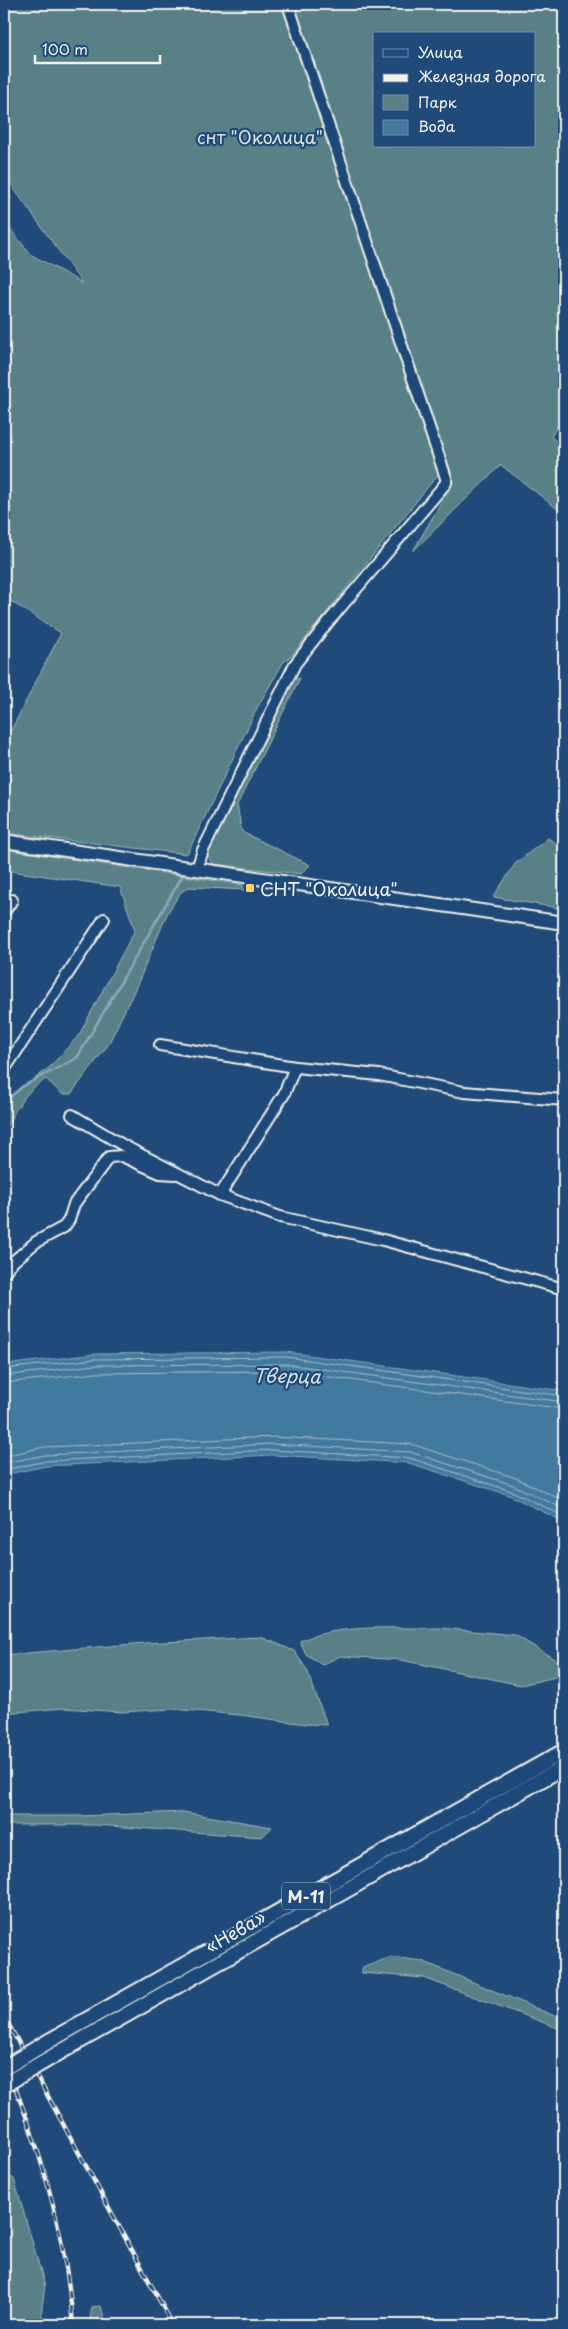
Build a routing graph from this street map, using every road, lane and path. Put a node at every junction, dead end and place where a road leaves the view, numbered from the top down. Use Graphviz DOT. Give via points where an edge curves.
graph roads {
  1 [pos="288,4"];
  2 [pos="4,841"];
  3 [pos="197,869"];
  4 [pos="12,900"];
  5 [pos="4,912"];
  6 [pos="104,919"];
  7 [pos="564,923"];
  8 [pos="160,1045"];
  9 [pos="295,1067"];
  10 [pos="4,1070"];
  11 [pos="564,1100"];
  12 [pos="72,1115"];
  13 [pos="180,1174"];
  14 [pos="220,1194"];
  15 [pos="4,1273"];
  16 [pos="564,1288"];
  17 [pos="564,1751"];
  18 [pos="564,1767"];
  19 [pos="4,2068"];
  20 [pos="4,2085"];
  1 -- 3 [label="street" via="446,483 295,664 234,785"];
  2 -- 3 [label="main road"];
  3 -- 7 [label="main road"];
  4 -- 5 [label="street"];
  6 -- 10 [label="street"];
  8 -- 9 [label="street"];
  9 -- 11 [label="street" via="379,1075 464,1092"];
  9 -- 14 [label="street" via="284,1094"];
  12 -- 13 [label="street"];
  13 -- 14 [label="street"];
  13 -- 15 [label="street" via="160,1173 122,1156 109,1157 74,1204 64,1227 36,1242"];
  14 -- 16 [label="street" via="280,1217"];
  17 -- 19 [label="highway, «Нева» / М-11, bridge"];
  18 -- 20 [label="highway, «Нева» / М-11, bridge"];
}
